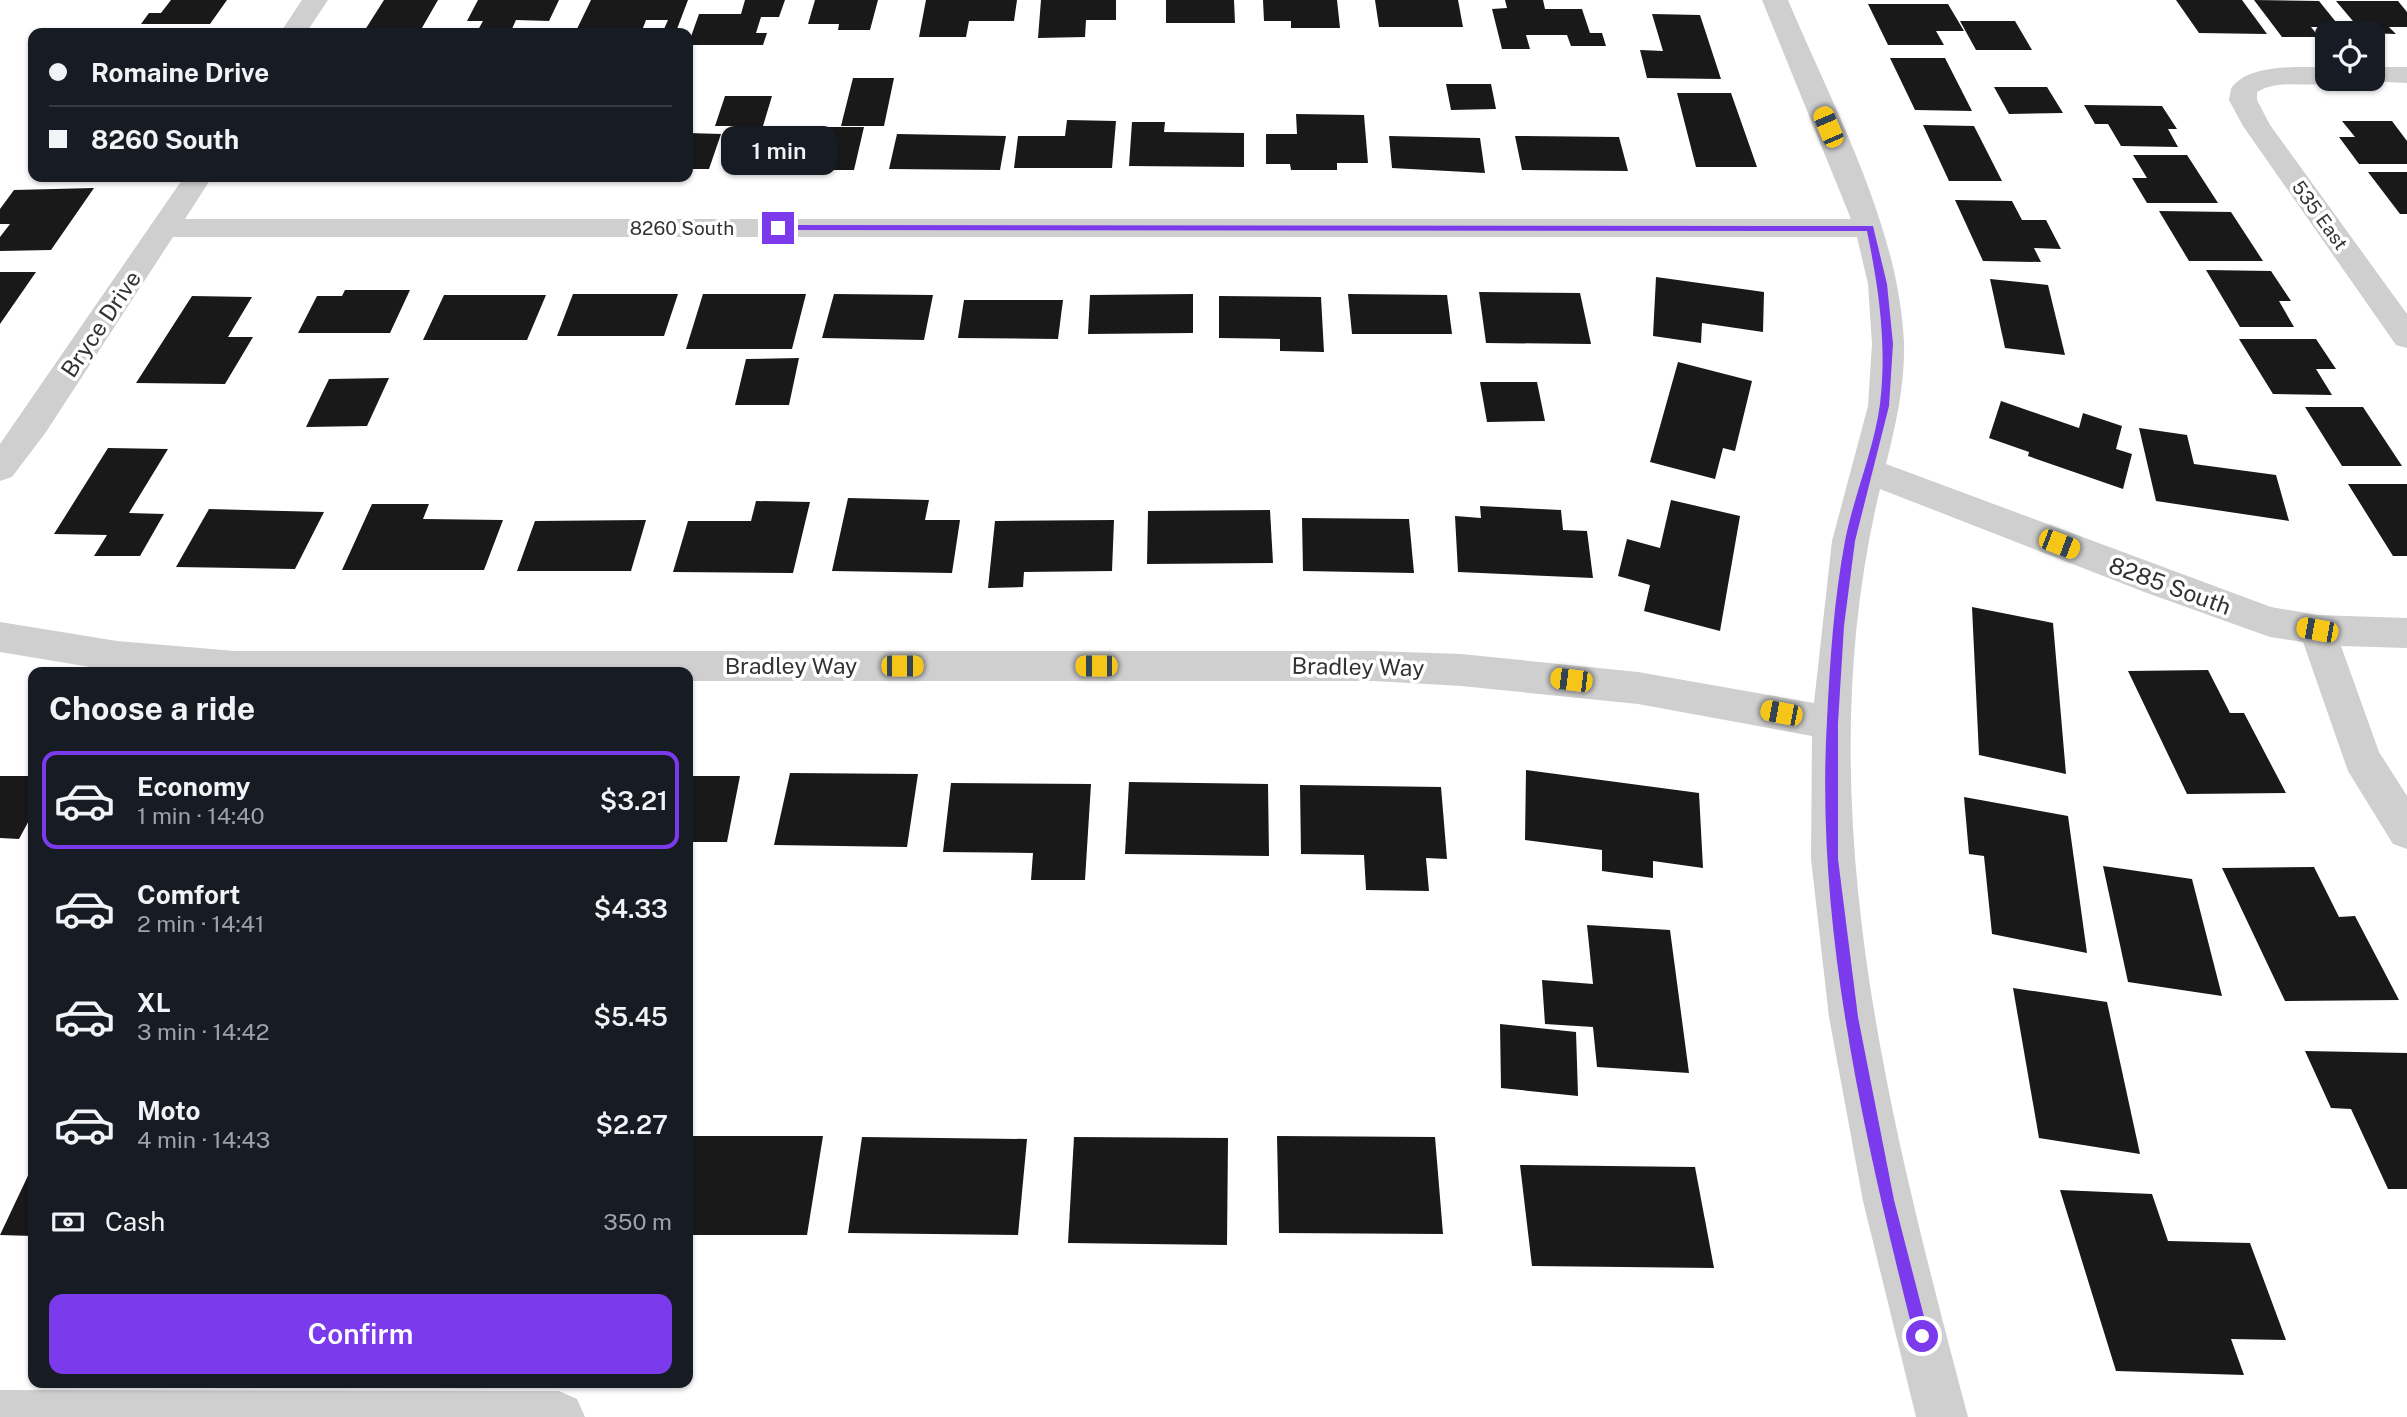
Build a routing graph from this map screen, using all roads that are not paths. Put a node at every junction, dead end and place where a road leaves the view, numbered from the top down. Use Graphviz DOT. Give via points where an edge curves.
graph roads {
  1 [pos="315,0"];
  2 [pos="1775,0"];
  3 [pos="296,28"];
  4 [pos="2315,75"];
  5 [pos="2385,75"];
  6 [pos="2407,75"];
  7 [pos="195,182"];
  8 [pos="165,228"];
  9 [pos="1870,228"];
  10 [pos="2407,337"];
  11 [pos="0,468"];
  12 [pos="1869,471"];
  13 [pos="2317,630"];
  14 [pos="2407,633"];
  15 [pos="0,637"];
  16 [pos="1832,723"];
  17 [pos="2407,831"];
  18 [pos="0,1416"];
  19 [pos="559,1417"];
  20 [pos="1942,1417"];
  1 -- 3 [label="street"];
  2 -- 9 [label="street"];
  4 -- 10 [label="street, 535 East" via="2255,81 2244,89 2243,100"];
  5 -- 6 [label="street"];
  7 -- 8 [label="street, Bryce Drive"];
  8 -- 9 [label="street, 8260 South"];
  8 -- 11 [label="street, Bryce Drive"];
  9 -- 12 [label="street" via="1883,284 1888,344 1884,406"];
  12 -- 13 [label="street, 8285 South" via="2226,607 2270,622"];
  12 -- 16 [label="street" via="1850,541"];
  13 -- 14 [label="street, 8285 South"];
  13 -- 17 [label="street" via="2362,759"];
  15 -- 16 [label="street, Bradley Way" via="150,663 235,666 1374,666 1461,670 1638,688"];
  16 -- 20 [label="street" via="1832,859 1851,1017 1887,1200"];
  18 -- 19 [label="street"];
}
